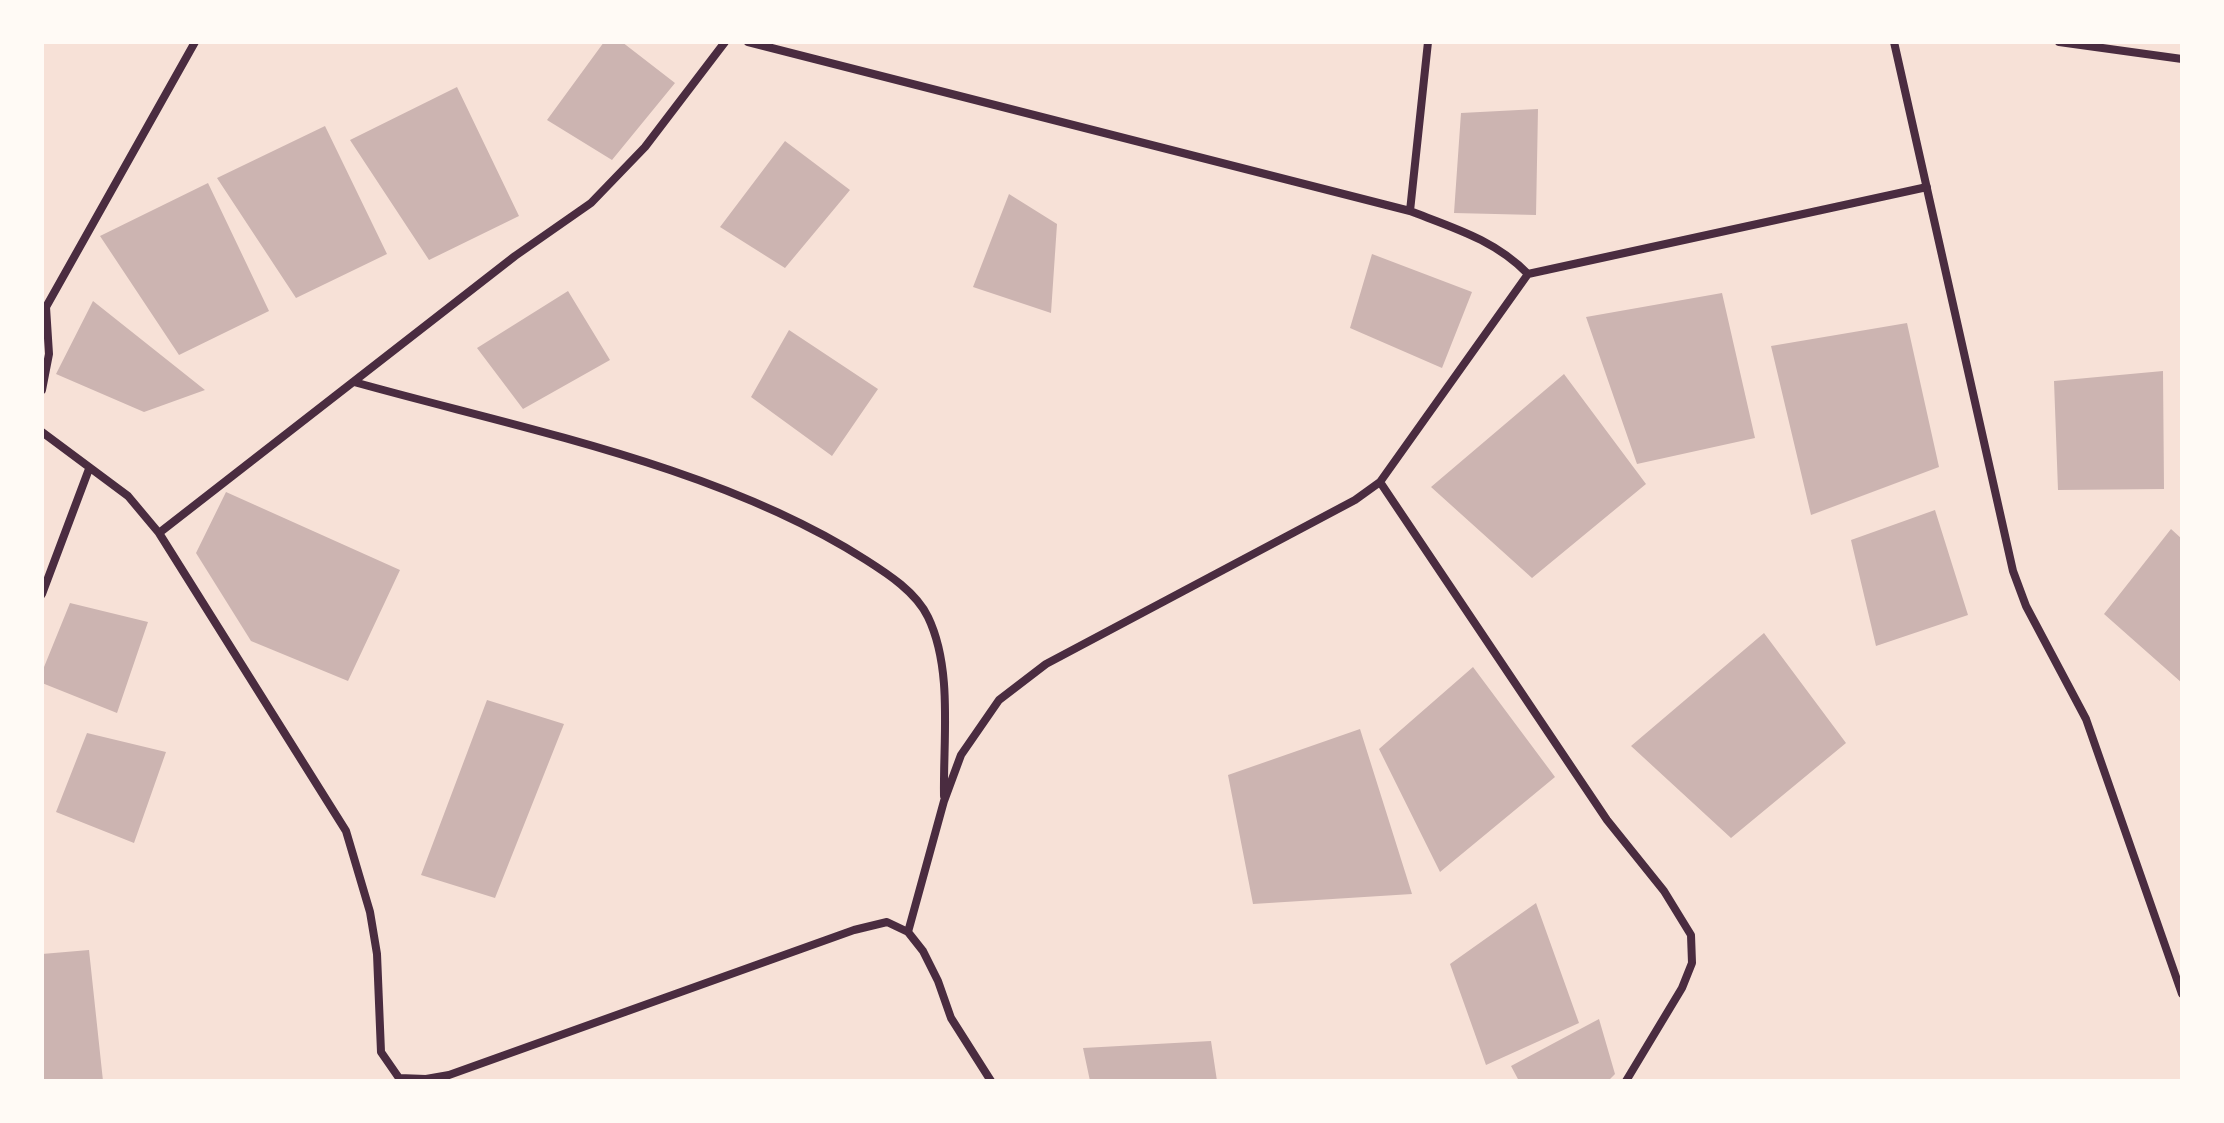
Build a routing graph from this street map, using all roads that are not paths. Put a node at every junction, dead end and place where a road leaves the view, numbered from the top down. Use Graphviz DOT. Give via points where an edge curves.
graph roads {
  1 [pos="195,42"];
  2 [pos="725,42"];
  3 [pos="748,42"];
  4 [pos="1428,42"];
  5 [pos="1894,42"];
  6 [pos="2059,42"];
  7 [pos="2182,59"];
  8 [pos="1927,187"];
  9 [pos="1410,211"];
  10 [pos="1528,274"];
  11 [pos="44,307"];
  12 [pos="354,382"];
  13 [pos="42,390"];
  14 [pos="42,432"];
  15 [pos="89,469"];
  16 [pos="1380,482"];
  17 [pos="159,533"];
  18 [pos="42,594"];
  19 [pos="944,801"];
  20 [pos="908,932"];
  21 [pos="2182,994"];
  22 [pos="991,1081"];
  23 [pos="1626,1081"];
  1 -- 11 [label="street"];
  2 -- 12 [label="street" via="645,147 591,203"];
  3 -- 9 [label="street"];
  4 -- 9 [label="street"];
  5 -- 8 [label="street"];
  6 -- 7 [label="street"];
  8 -- 10 [label="street"];
  8 -- 21 [label="street" via="2013,571 2086,719"];
  9 -- 10 [label="street" via="1486,241"];
  10 -- 16 [label="street"];
  11 -- 13 [label="street" via="49,354"];
  12 -- 17 [label="street"];
  12 -- 19 [label="street" via="693,476 824,533 895,579 927,614 942,655"];
  14 -- 15 [label="street"];
  15 -- 17 [label="street" via="128,496"];
  15 -- 18 [label="street"];
  16 -- 19 [label="street" via="1021,682 980,725 961,755"];
  16 -- 23 [label="street" via="1607,820 1664,891 1691,935 1692,963 1682,988"];
  17 -- 20 [label="street" via="346,831 377,954 381,1052 399,1078 449,1075 854,930 887,922"];
  19 -- 20 [label="street"];
  20 -- 22 [label="street" via="938,981 951,1018"];
}
